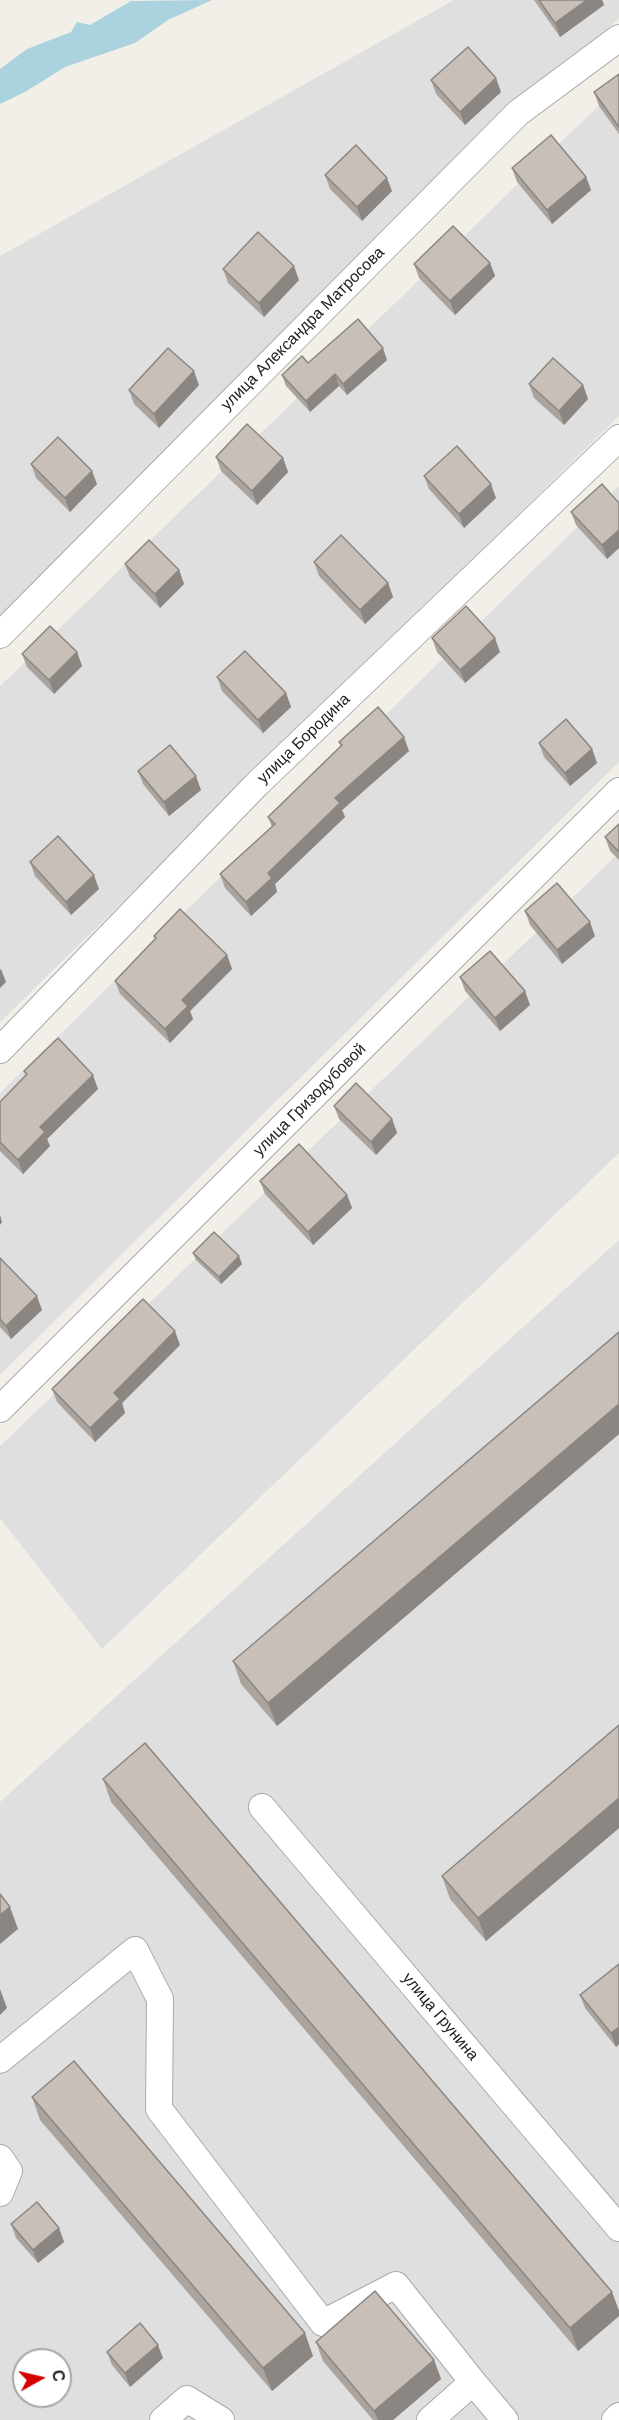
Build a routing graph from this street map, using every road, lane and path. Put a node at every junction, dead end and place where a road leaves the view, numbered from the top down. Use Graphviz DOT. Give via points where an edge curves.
graph roads {
  1 [pos="619,38"];
  2 [pos="619,438"];
  3 [pos="0,635"];
  4 [pos="619,791"];
  5 [pos="0,1050"];
  6 [pos="0,1409"];
  7 [pos="262,1807"];
  8 [pos="0,2060"];
  9 [pos="0,2158"];
  10 [pos="0,2193"];
  11 [pos="619,2228"];
  12 [pos="473,2382"];
  13 [pos="619,2416"];
  14 [pos="163,2420"];
  15 [pos="221,2420"];
  16 [pos="430,2420"];
  17 [pos="505,2420"];
  18 [pos="615,2420"];
  1 -- 3 [label="street, улица Александра Матросова" via="518,113"];
  2 -- 5 [label="street, улица Бородина" via="256,785"];
  4 -- 6 [label="street, улица Гризодубовой"];
  7 -- 11 [label="street, улица Грунина"];
  8 -- 12 [label="street" via="135,1950 160,1999 159,2109 323,2324 396,2285"];
  9 -- 10 [label="street" via="9,2171"];
  12 -- 16 [label="street"];
  12 -- 17 [label="street"];
  13 -- 18 [label="street"];
  14 -- 15 [label="street" via="188,2399"];
}
